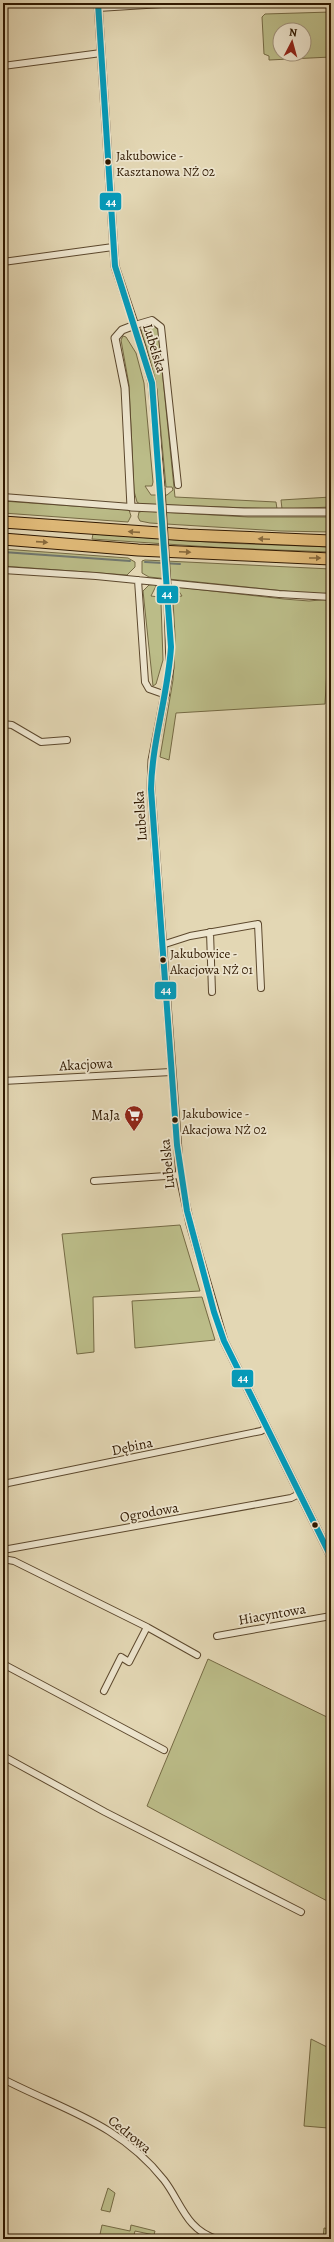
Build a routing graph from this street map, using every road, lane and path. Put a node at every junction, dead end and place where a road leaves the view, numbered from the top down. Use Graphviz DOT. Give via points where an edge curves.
graph roads {
  1 [pos="178,3"];
  2 [pos="98,6"];
  3 [pos="101,53"];
  4 [pos="3,66"];
  5 [pos="113,247"];
  6 [pos="3,262"];
  7 [pos="134,325"];
  8 [pos="178,485"];
  9 [pos="3,497"];
  10 [pos="131,507"];
  11 [pos="331,512"];
  12 [pos="3,522"];
  13 [pos="3,539"];
  14 [pos="331,541"];
  15 [pos="331,558"];
  16 [pos="3,570"];
  17 [pos="138,580"];
  18 [pos="331,597"];
  19 [pos="166,695"];
  20 [pos="3,724"];
  21 [pos="67,740"];
  22 [pos="210,932"];
  23 [pos="162,944"];
  24 [pos="261,988"];
  25 [pos="212,992"];
  26 [pos="171,1072"];
  27 [pos="3,1081"];
  28 [pos="180,1175"];
  29 [pos="94,1181"];
  30 [pos="266,1428"];
  31 [pos="3,1486"];
  32 [pos="299,1494"];
  33 [pos="3,1550"];
  34 [pos="331,1557"];
  35 [pos="3,1558"];
  36 [pos="331,1616"];
  37 [pos="147,1627"];
  38 [pos="217,1636"];
  39 [pos="197,1655"];
  40 [pos="3,1664"];
  41 [pos="104,1691"];
  42 [pos="164,1750"];
  43 [pos="3,1756"];
  44 [pos="301,1912"];
  45 [pos="3,2079"];
  46 [pos="214,2239"];
  1 -- 2 [label="street"];
  2 -- 3 [label="street, Lubelska"];
  3 -- 4 [label="street"];
  3 -- 5 [label="street, Lubelska"];
  5 -- 6 [label="street"];
  5 -- 7 [label="street, Lubelska" via="115,266"];
  7 -- 8 [label="street" via="152,320 161,327"];
  7 -- 10 [label="street" via="122,330 115,338 125,388"];
  7 -- 19 [label="street, Lubelska, bridge" via="152,383 168,601 170,659"];
  9 -- 10 [label="street"];
  10 -- 11 [label="street" via="244,512"];
  14 -- 12 [label="highway, one-way" via="188,536"];
  13 -- 15 [label="highway, one-way" via="146,550"];
  16 -- 17 [label="street"];
  17 -- 18 [label="street"];
  17 -- 19 [label="street" via="146,682 149,689"];
  19 -- 23 [label="street, Lubelska" via="154,750 151,781"];
  20 -- 21 [label="street" via="12,725 41,742"];
  22 -- 23 [label="street"];
  22 -- 24 [label="street" via="258,924"];
  22 -- 25 [label="street"];
  23 -- 26 [label="street, Lubelska"];
  26 -- 27 [label="street, Akacjowa"];
  26 -- 28 [label="street, Lubelska"];
  28 -- 29 [label="street"];
  28 -- 30 [label="street, Lubelska" via="190,1224 218,1326"];
  30 -- 31 [label="street, Dębina"];
  30 -- 32 [label="street, Lubelska"];
  32 -- 33 [label="street, Ogrodowa" via="291,1498"];
  32 -- 34 [label="street, Lubelska"];
  35 -- 37 [label="street" via="14,1561"];
  36 -- 38 [label="street, Hiacyntowa"];
  37 -- 39 [label="street"];
  37 -- 41 [label="street" via="129,1662 121,1657"];
  40 -- 42 [label="street"];
  43 -- 44 [label="street" via="105,1812"];
  45 -- 46 [label="street, Cedrowa" via="84,2116 120,2138 164,2180 190,2222"];
}
